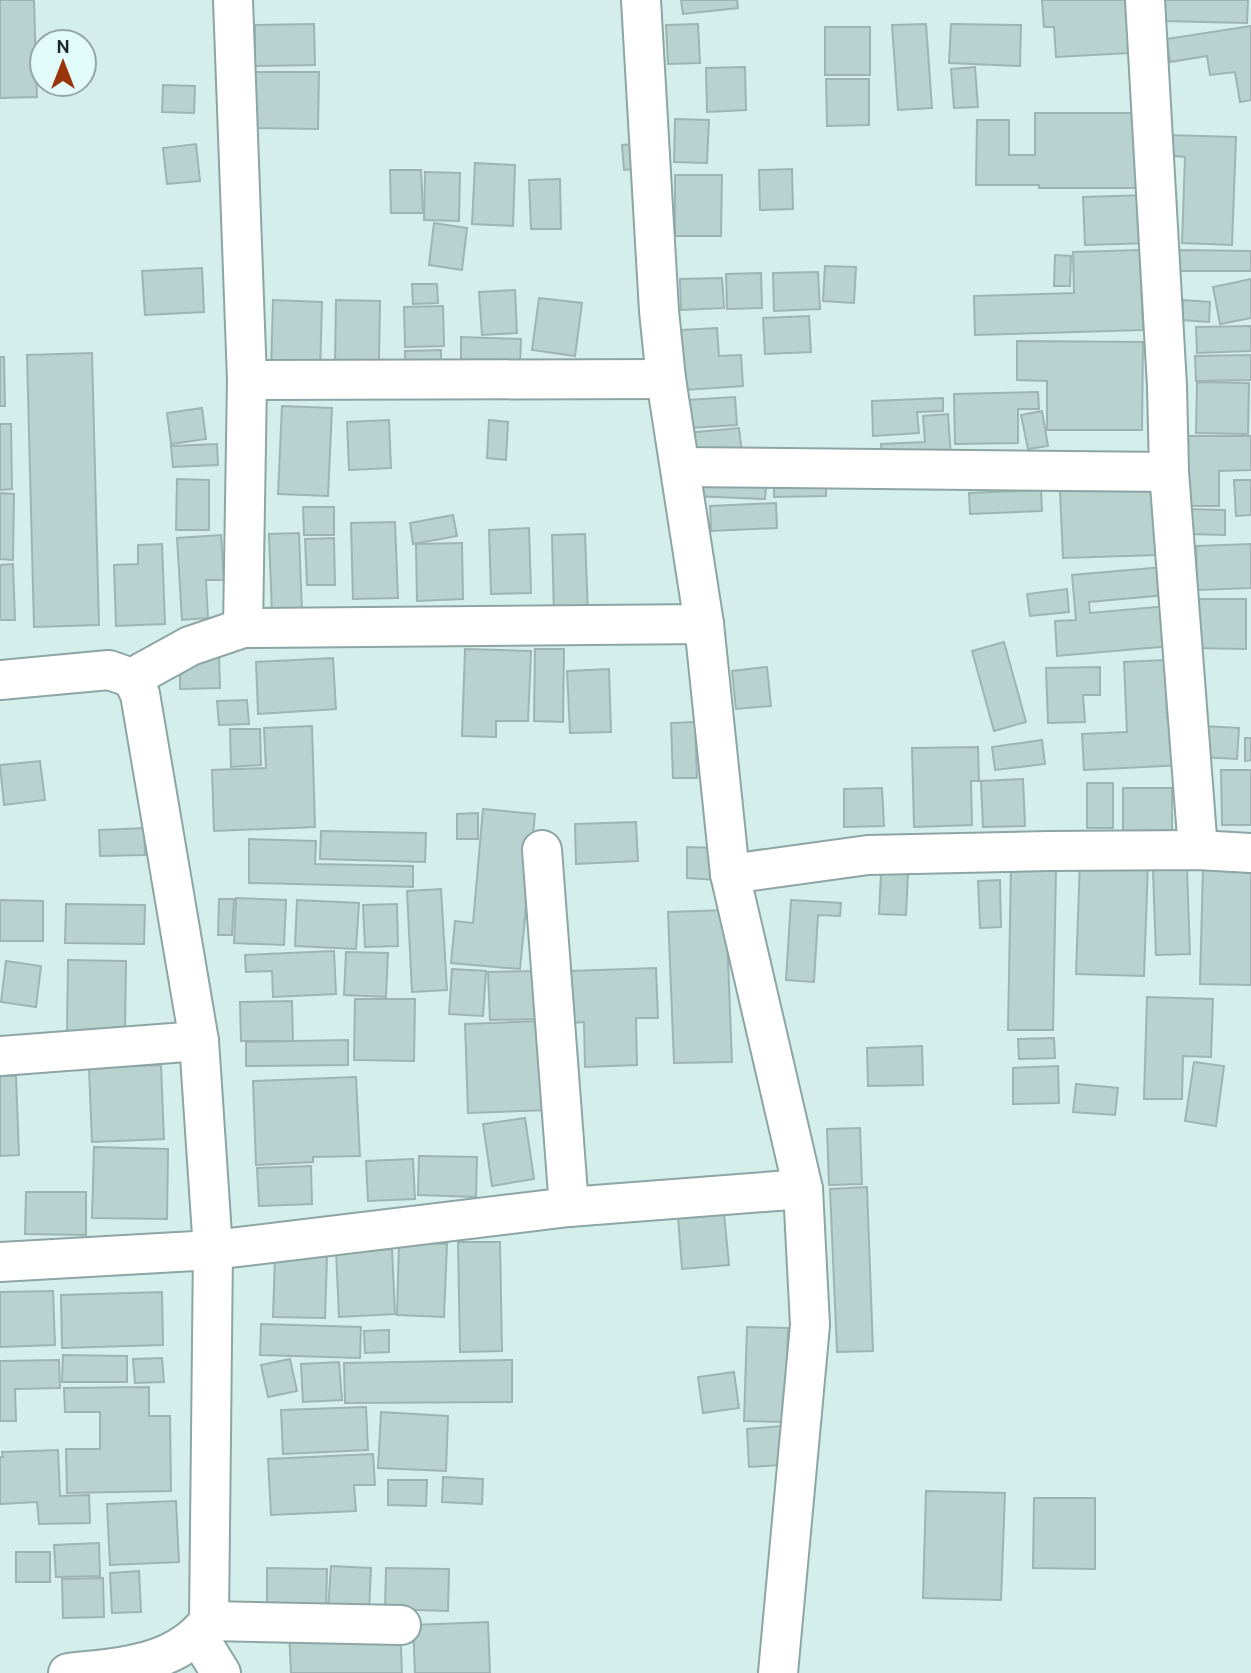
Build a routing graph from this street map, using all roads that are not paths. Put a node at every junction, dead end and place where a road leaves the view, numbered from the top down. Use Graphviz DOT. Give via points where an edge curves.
graph roads {
  1 [pos="233,0"];
  2 [pos="641,0"];
  3 [pos="1145,0"];
  4 [pos="666,379"];
  5 [pos="247,380"];
  6 [pos="680,467"];
  7 [pos="1168,472"];
  8 [pos="704,624"];
  9 [pos="243,628"];
  10 [pos="132,678"];
  11 [pos="0,680"];
  12 [pos="542,850"];
  13 [pos="1198,850"];
  14 [pos="1251,853"];
  15 [pos="730,874"];
  16 [pos="199,1041"];
  17 [pos="0,1056"];
  18 [pos="803,1189"];
  19 [pos="569,1208"];
  20 [pos="213,1250"];
  21 [pos="0,1262"];
  22 [pos="401,1625"];
  23 [pos="203,1629"];
  24 [pos="68,1673"];
  25 [pos="221,1673"];
  26 [pos="778,1673"];
  1 -- 5 [label="street"];
  2 -- 4 [label="street"];
  3 -- 7 [label="street"];
  4 -- 5 [label="street"];
  4 -- 6 [label="street"];
  5 -- 9 [label="street"];
  6 -- 7 [label="street"];
  6 -- 8 [label="street"];
  7 -- 13 [label="street"];
  8 -- 9 [label="street"];
  8 -- 15 [label="street"];
  9 -- 10 [label="street" via="190,646"];
  10 -- 11 [label="street" via="109,670"];
  10 -- 16 [label="street" via="140,694"];
  12 -- 19 [label="street"];
  13 -- 14 [label="street"];
  13 -- 15 [label="street" via="868,855"];
  15 -- 18 [label="street"];
  16 -- 17 [label="street"];
  16 -- 20 [label="street"];
  18 -- 19 [label="street"];
  18 -- 26 [label="street" via="810,1325"];
  19 -- 20 [label="street"];
  20 -- 21 [label="street"];
  20 -- 23 [label="street"];
  22 -- 23 [label="street"];
  23 -- 24 [label="street" via="176,1651 137,1664"];
  23 -- 25 [label="street"];
}
